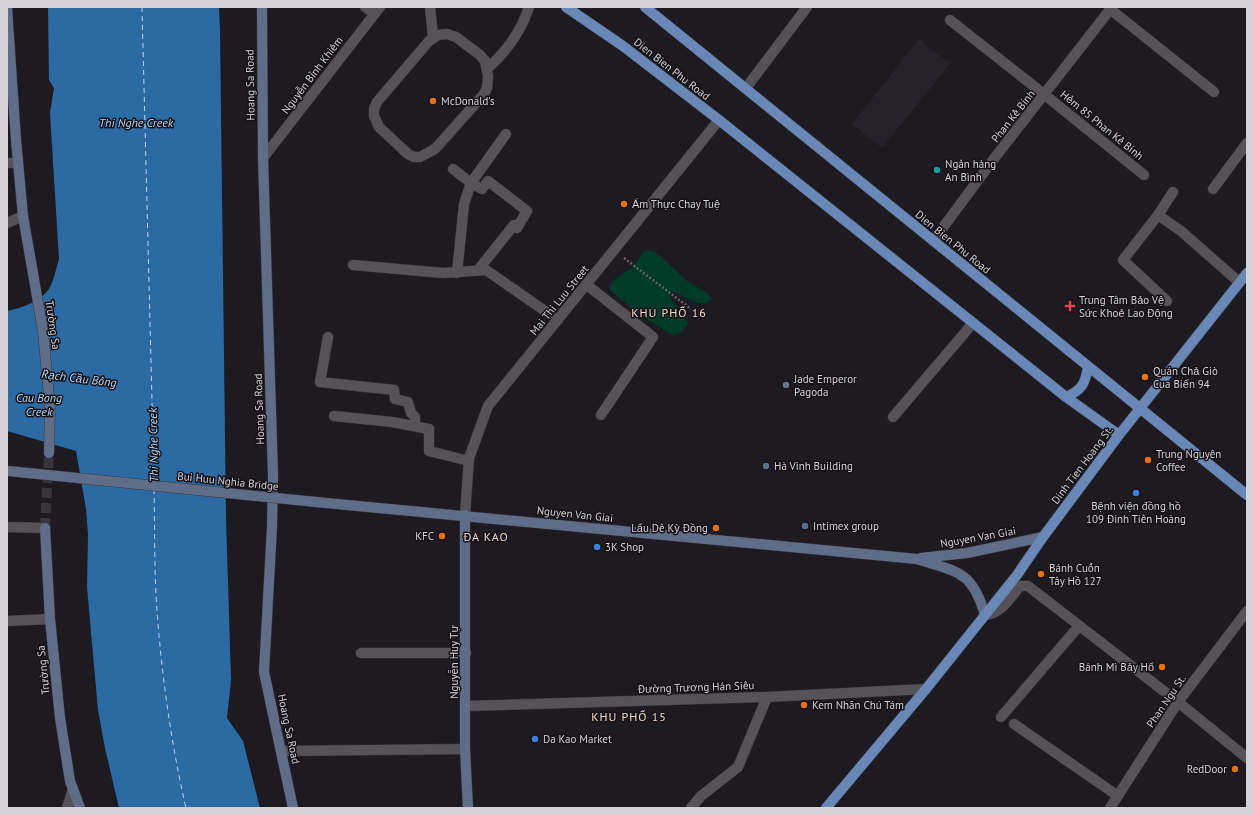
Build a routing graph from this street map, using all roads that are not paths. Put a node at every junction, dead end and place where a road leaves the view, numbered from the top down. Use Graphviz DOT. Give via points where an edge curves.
graph roads {
  1 [pos="262,7"];
  2 [pos="365,7"];
  3 [pos="430,7"];
  4 [pos="529,7"];
  5 [pos="566,7"];
  6 [pos="645,7"];
  7 [pos="806,7"];
  8 [pos="7,8"];
  9 [pos="1111,8"];
  10 [pos="377,10"];
  11 [pos="950,20"];
  12 [pos="433,38"];
  13 [pos="488,68"];
  14 [pos="746,88"];
  15 [pos="1214,92"];
  16 [pos="1045,95"];
  17 [pos="10,113"];
  18 [pos="719,120"];
  19 [pos="506,134"];
  20 [pos="1247,143"];
  21 [pos="263,158"];
  22 [pos="7,163"];
  23 [pos="18,163"];
  24 [pos="454,169"];
  25 [pos="1144,175"];
  26 [pos="471,183"];
  27 [pos="1213,189"];
  28 [pos="1173,192"];
  29 [pos="1158,215"];
  30 [pos="23,216"];
  31 [pos="7,223"];
  32 [pos="933,241"];
  33 [pos="353,265"];
  34 [pos="478,270"];
  35 [pos="457,273"];
  36 [pos="1247,273"];
  37 [pos="1239,282"];
  38 [pos="587,285"];
  39 [pos="1167,301"];
  40 [pos="558,320"];
  41 [pos="973,323"];
  42 [pos="328,337"];
  43 [pos="1088,367"];
  44 [pos="1066,397"];
  45 [pos="1141,408"];
  46 [pos="601,415"];
  47 [pos="334,416"];
  48 [pos="893,417"];
  49 [pos="415,425"];
  50 [pos="1119,435"];
  51 [pos="49,453"];
  52 [pos="469,461"];
  53 [pos="7,471"];
  54 [pos="1247,495"];
  55 [pos="326,503"];
  56 [pos="465,515"];
  57 [pos="7,527"];
  58 [pos="1043,537"];
  59 [pos="917,559"];
  60 [pos="1247,612"];
  61 [pos="985,615"];
  62 [pos="50,619"];
  63 [pos="7,621"];
  64 [pos="1079,626"];
  65 [pos="466,653"];
  66 [pos="361,654"];
  67 [pos="926,689"];
  68 [pos="767,697"];
  69 [pos="1178,702"];
  70 [pos="466,706"];
  71 [pos="1001,718"];
  72 [pos="1014,724"];
  73 [pos="465,749"];
  74 [pos="281,750"];
  75 [pos="1247,758"];
  76 [pos="73,789"];
  77 [pos="1118,796"];
  78 [pos="67,808"];
  79 [pos="80,808"];
  80 [pos="293,808"];
  81 [pos="468,808"];
  82 [pos="691,808"];
  83 [pos="826,808"];
  84 [pos="1110,808"];
  1 -- 21 [label="street, Hoang Sa Road"];
  2 -- 10 [label="street"];
  3 -- 12 [label="street"];
  4 -- 13 [label="street" via="516,37"];
  5 -- 18 [label="main road, Dien Bien Phu Road"];
  6 -- 14 [label="main road, Dien Bien Phu Road"];
  7 -- 14 [label="street"];
  8 -- 17 [label="street, Trường Sa"];
  9 -- 15 [label="street"];
  9 -- 16 [label="street, Phan Kế Bính"];
  10 -- 21 [label="street, Nguyễn Bỉnh Khiêm"];
  11 -- 16 [label="street, Hẻm 85 Phan Kế Bính"];
  12 -- 13 [label="street" via="447,34 461,39 480,55"];
  12 -- 13 [label="street" via="377,102 374,109 379,127 408,154 420,157 435,148 484,94 488,82"];
  14 -- 32 [label="main road, Dien Bien Phu Road"];
  16 -- 25 [label="street, Hẻm 85 Phan Kế Bính"];
  16 -- 32 [label="street, Phan Kế Bính"];
  17 -- 23 [label="street, Trường Sa"];
  18 -- 38 [label="street, Mai Thi Luu Street"];
  18 -- 41 [label="main road, Dien Bien Phu Road"];
  19 -- 26 [label="street"];
  20 -- 27 [label="street"];
  21 -- 74 [label="street, Hoang Sa Road" via="273,475 264,672"];
  22 -- 23 [label="street"];
  23 -- 30 [label="street, Trường Sa"];
  24 -- 26 [label="street"];
  26 -- 34 [label="street" via="482,190 488,181 527,211 517,228 514,225"];
  26 -- 35 [label="street" via="464,204"];
  28 -- 29 [label="street"];
  29 -- 37 [label="street" via="1181,231"];
  29 -- 39 [label="street" via="1123,260"];
  30 -- 31 [label="street"];
  30 -- 51 [label="street, Trường Sa" via="44,338 50,407"];
  32 -- 43 [label="main road, Dien Bien Phu Road"];
  33 -- 35 [label="street"];
  34 -- 35 [label="street"];
  34 -- 40 [label="street" via="486,270"];
  36 -- 37 [label="main road, Dinh Tien Hoang St."];
  37 -- 45 [label="main road, Dinh Tien Hoang St."];
  38 -- 40 [label="street, Mai Thi Luu Street"];
  38 -- 46 [label="street" via="653,337"];
  40 -- 52 [label="street, Mai Thi Luu Street" via="488,406"];
  41 -- 44 [label="main road, Dien Bien Phu Road"];
  41 -- 48 [label="street"];
  42 -- 49 [label="street" via="320,382 394,390 395,399 408,402 415,417"];
  43 -- 44 [label="main road" via="1083,385"];
  43 -- 45 [label="main road, Dien Bien Phu Road"];
  44 -- 50 [label="main road, Dien Bien Phu Road"];
  45 -- 50 [label="main road, Dinh Tien Hoang St."];
  45 -- 54 [label="main road, Dien Bien Phu Road"];
  47 -- 49 [label="street"];
  49 -- 52 [label="street" via="430,429 429,451"];
  50 -- 58 [label="main road, Dinh Tien Hoang St."];
  52 -- 56 [label="street, Mai Thi Luu Street"];
  53 -- 55 [label="street, Bui Huu Nghia Bridge, bridge"];
  55 -- 56 [label="street, Nguyen Van Giai"];
  56 -- 59 [label="street, Nguyen Van Giai"];
  56 -- 65 [label="street, Nguyễn Huy Tự"];
  57 -- 62 [label="street, Trường Sa" via="45,528"];
  58 -- 59 [label="street, Nguyen Van Giai" via="967,553"];
  58 -- 61 [label="main road, Dinh Tien Hoang St."];
  59 -- 61 [label="street, Nguyen Van Giai" via="956,571 968,579 981,601"];
  60 -- 69 [label="street, Phan Ngu St."];
  61 -- 64 [label="street" via="997,611 1022,585 1028,586"];
  61 -- 67 [label="main road, Dinh Tien Hoang St."];
  62 -- 63 [label="street"];
  62 -- 76 [label="street, Trường Sa" via="60,718"];
  64 -- 69 [label="street"];
  64 -- 71 [label="street"];
  65 -- 66 [label="street"];
  65 -- 70 [label="street, Nguyễn Huy Tự"];
  67 -- 68 [label="street, Đường Trương Hán Siêu"];
  67 -- 83 [label="main road, Dinh Tien Hoang St."];
  68 -- 70 [label="street, Đường Trương Hán Siêu"];
  68 -- 82 [label="street" via="738,767 701,796"];
  69 -- 75 [label="street"];
  69 -- 77 [label="street, Phan Ngu St."];
  70 -- 73 [label="street, Nguyễn Huy Tự"];
  72 -- 77 [label="street"];
  73 -- 74 [label="street"];
  73 -- 81 [label="street, Nguyễn Huy Tự"];
  74 -- 80 [label="street, Hoang Sa Road"];
  76 -- 78 [label="street"];
  76 -- 79 [label="street, Trường Sa"];
  77 -- 84 [label="street, Phan Ngu St."];
}
